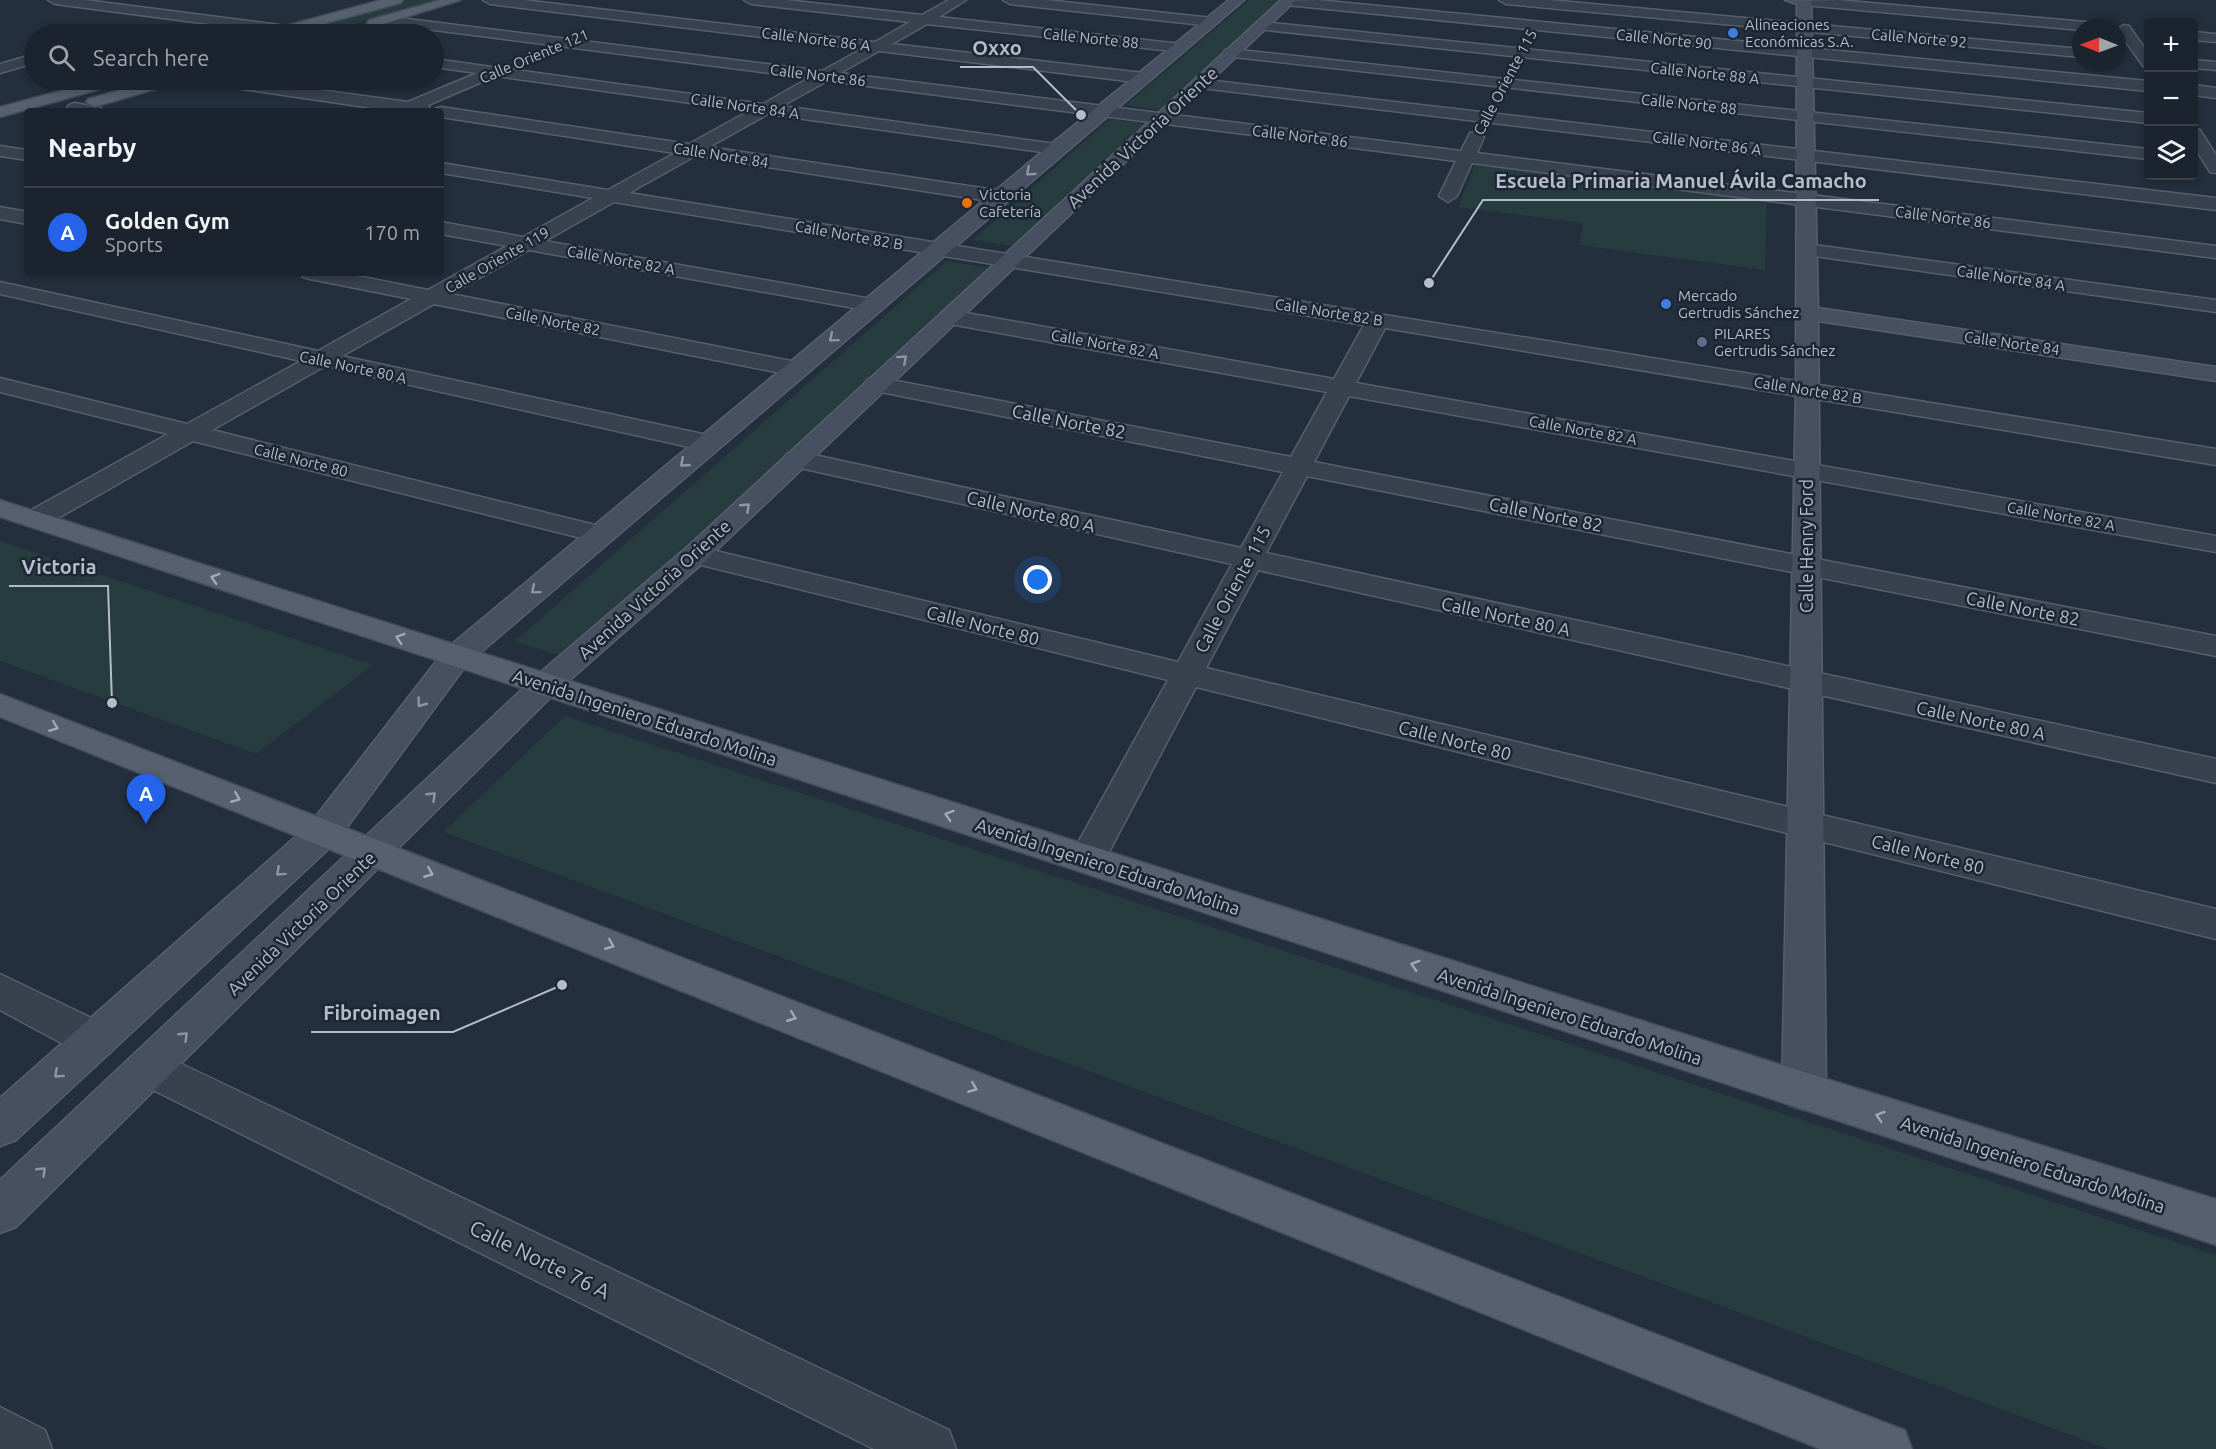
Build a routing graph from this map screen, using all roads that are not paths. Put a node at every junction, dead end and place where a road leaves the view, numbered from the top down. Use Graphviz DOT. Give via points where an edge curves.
graph roads {
  1 [pos="55,0"];
  2 [pos="391,0"];
  3 [pos="454,0"];
  4 [pos="489,0"];
  5 [pos="751,0"];
  6 [pos="958,0"];
  7 [pos="1010,0"];
  8 [pos="1237,0"];
  9 [pos="1506,0"];
  10 [pos="1288,1"];
  11 [pos="1546,2"];
  12 [pos="657,4"];
  13 [pos="627,16"];
  14 [pos="924,19"];
  15 [pos="1801,20"];
  16 [pos="384,21"];
  17 [pos="1212,22"];
  18 [pos="240,24"];
  19 [pos="307,24"];
  20 [pos="371,24"];
  21 [pos="409,24"];
  22 [pos="1262,26"];
  23 [pos="2072,26"];
  24 [pos="1535,27"];
  25 [pos="444,28"];
  26 [pos="2126,30"];
  27 [pos="2140,31"];
  28 [pos="2126,35"];
  29 [pos="2198,36"];
  30 [pos="2216,38"];
  31 [pos="564,43"];
  32 [pos="878,46"];
  33 [pos="12,48"];
  34 [pos="1181,48"];
  35 [pos="24,50"];
  36 [pos="2072,52"];
  37 [pos="1230,53"];
  38 [pos="1520,53"];
  39 [pos="2144,56"];
  40 [pos="2127,57"];
  41 [pos="2144,60"];
  42 [pos="24,61"];
  43 [pos="444,64"];
  44 [pos="2198,64"];
  45 [pos="2216,66"];
  46 [pos="0,69"];
  47 [pos="495,72"];
  48 [pos="824,76"];
  49 [pos="1143,78"];
  50 [pos="1803,83"];
  51 [pos="1198,84"];
  52 [pos="1505,84"];
  53 [pos="2144,85"];
  54 [pos="80,90"];
  55 [pos="136,90"];
  56 [pos="281,90"];
  57 [pos="2198,91"];
  58 [pos="2216,93"];
  59 [pos="73,108"];
  60 [pos="398,108"];
  61 [pos="407,108"];
  62 [pos="766,109"];
  63 [pos="1102,111"];
  64 [pos="0,112"];
  65 [pos="444,112"];
  66 [pos="1485,116"];
  67 [pos="1804,117"];
  68 [pos="1160,118"];
  69 [pos="2144,118"];
  70 [pos="24,123"];
  71 [pos="0,129"];
  72 [pos="2198,130"];
  73 [pos="690,150"];
  74 [pos="1056,150"];
  75 [pos="0,151"];
  76 [pos="2144,154"];
  77 [pos="24,155"];
  78 [pos="1805,155"];
  79 [pos="1468,157"];
  80 [pos="2209,162"];
  81 [pos="444,168"];
  82 [pos="611,195"];
  83 [pos="1448,196"];
  84 [pos="1002,197"];
  85 [pos="1807,200"];
  86 [pos="2216,204"];
  87 [pos="0,213"];
  88 [pos="24,217"];
  89 [pos="444,229"];
  90 [pos="526,243"];
  91 [pos="939,250"];
  92 [pos="1807,250"];
  93 [pos="2216,252"];
  94 [pos="1008,262"];
  95 [pos="324,276"];
  96 [pos="0,288"];
  97 [pos="432,297"];
  98 [pos="871,305"];
  99 [pos="2216,306"];
  100 [pos="1807,313"];
  101 [pos="950,317"];
  102 [pos="1377,320"];
  103 [pos="319,359"];
  104 [pos="796,369"];
  105 [pos="2216,374"];
  106 [pos="876,384"];
  107 [pos="0,386"];
  108 [pos="1342,387"];
  109 [pos="1808,390"];
  110 [pos="192,433"];
  111 [pos="707,443"];
  112 [pos="2216,457"];
  113 [pos="796,459"];
  114 [pos="1298,465"];
  115 [pos="1805,471"];
  116 [pos="0,508"];
  117 [pos="36,519"];
  118 [pos="601,535"];
  119 [pos="2216,544"];
  120 [pos="695,555"];
  121 [pos="1248,560"];
  122 [pos="1805,566"];
  123 [pos="2216,646"];
  124 [pos="456,657"];
  125 [pos="1187,675"];
  126 [pos="1806,682"];
  127 [pos="545,685"];
  128 [pos="0,705"];
  129 [pos="2216,771"];
  130 [pos="1807,825"];
  131 [pos="323,833"];
  132 [pos="375,852"];
  133 [pos="1087,859"];
  134 [pos="2216,924"];
  135 [pos="0,991"];
  136 [pos="95,1040"];
  137 [pos="150,1068"];
  138 [pos="1803,1091"];
  139 [pos="0,1126"];
  140 [pos="0,1211"];
  141 [pos="2216,1222"];
  142 [pos="0,1433"];
  143 [pos="1809,1434"];
  144 [pos="26,1449"];
  145 [pos="930,1449"];
  146 [pos="1886,1449"];
  1 -- 18 [label="street"];
  2 -- 19 [label="main road"];
  3 -- 16 [label="main road"];
  4 -- 13 [label="street, Calle Norte 86 A"];
  5 -- 14 [label="street, Calle Norte 88"];
  6 -- 14 [label="street, Calle Oriente 119"];
  7 -- 17 [label="street"];
  8 -- 17 [label="street"];
  9 -- 11 [label="street, Calle Norte 92"];
  10 -- 22 [label="street, Avenida Victoria Oriente"];
  10 -- 24 [label="street, Calle Norte 90"];
  11 -- 15 [label="street, Calle Norte 92"];
  11 -- 24 [label="street, Calle Oriente 115"];
  12 -- 13 [label="street, Calle Oriente 121"];
  13 -- 31 [label="street, Calle Oriente 121"];
  13 -- 32 [label="street, Calle Norte 86 A"];
  14 -- 32 [label="street, Calle Oriente 119"];
  14 -- 34 [label="street, Calle Norte 88"];
  15 -- 23 [label="street"];
  15 -- 24 [label="street, Calle Norte 90"];
  15 -- 36 [label="street, Calle Norte 92"];
  15 -- 50 [label="street, Calle Henry Ford"];
  15 -- 53 [label="street, Calle Norte 90"];
  16 -- 20 [label="main road"];
  16 -- 21 [label="street, Calle Norte 86"];
  17 -- 34 [label="street"];
  22 -- 37 [label="street, Avenida Victoria Oriente"];
  22 -- 38 [label="street, Calle Norte 88 A"];
  24 -- 38 [label="street, Calle Oriente 115"];
  25 -- 31 [label="street, Calle Norte 86"];
  26 -- 27 [label="street"];
  28 -- 39 [label="street"];
  29 -- 30 [label="street"];
  31 -- 47 [label="street, Calle Oriente 121"];
  31 -- 48 [label="street, Calle Norte 86"];
  32 -- 48 [label="street, Calle Oriente 119"];
  32 -- 49 [label="street, Calle Norte 86 A"];
  33 -- 35 [label="street"];
  34 -- 49 [label="street"];
  37 -- 51 [label="street, Avenida Victoria Oriente"];
  37 -- 52 [label="street, Calle Norte 88"];
  38 -- 50 [label="street, Calle Norte 88 A"];
  38 -- 52 [label="street, Calle Oriente 115"];
  40 -- 41 [label="street"];
  42 -- 46 [label="street"];
  43 -- 47 [label="street, Calle Norte 84 A"];
  44 -- 45 [label="street"];
  47 -- 61 [label="street, Calle Oriente 121"];
  47 -- 62 [label="street, Calle Norte 84 A"];
  48 -- 62 [label="street, Calle Oriente 119"];
  48 -- 63 [label="street, Calle Norte 86"];
  49 -- 63 [label="street"];
  50 -- 67 [label="street, Calle Henry Ford"];
  50 -- 69 [label="street, Calle Norte 88 A"];
  51 -- 66 [label="street, Calle Norte 86 A"];
  51 -- 68 [label="street, Avenida Victoria Oriente"];
  52 -- 66 [label="street, Calle Oriente 115"];
  52 -- 67 [label="street, Calle Norte 88"];
  54 -- 64 [label="main road"];
  55 -- 59 [label="main road"];
  56 -- 60 [label="street"];
  57 -- 58 [label="street"];
  62 -- 73 [label="street, Calle Oriente 119"];
  62 -- 74 [label="street, Calle Norte 84 A"];
  63 -- 68 [label="street, Calle Norte 86"];
  63 -- 74 [label="street"];
  65 -- 73 [label="street, Calle Norte 84"];
  66 -- 78 [label="street, Calle Norte 86 A"];
  66 -- 79 [label="street, Calle Oriente 115"];
  67 -- 76 [label="street, Calle Norte 88"];
  67 -- 78 [label="street, Calle Henry Ford"];
  68 -- 79 [label="street, Calle Norte 86"];
  68 -- 94 [label="street, Avenida Victoria Oriente"];
  70 -- 71 [label="main road"];
  72 -- 80 [label="street"];
  73 -- 82 [label="street, Calle Oriente 119"];
  73 -- 84 [label="street, Calle Norte 84"];
  74 -- 84 [label="street, one-way"];
  75 -- 77 [label="street"];
  78 -- 85 [label="street, Calle Henry Ford"];
  78 -- 86 [label="street, Calle Norte 86 A"];
  79 -- 83 [label="street, Calle Oriente 115"];
  79 -- 85 [label="street, Calle Norte 86"];
  81 -- 82 [label="street, Calle Norte 82 B"];
  82 -- 90 [label="street, Calle Oriente 119"];
  82 -- 91 [label="street, Calle Norte 82 B"];
  84 -- 91 [label="street"];
  85 -- 92 [label="street, Calle Henry Ford"];
  85 -- 93 [label="street, Calle Norte 86"];
  87 -- 88 [label="street"];
  89 -- 90 [label="street, Calle Norte 82 A"];
  90 -- 97 [label="street, Calle Oriente 119"];
  90 -- 98 [label="street, Calle Norte 82 A"];
  91 -- 94 [label="street, Calle Norte 82 B"];
  91 -- 98 [label="street"];
  92 -- 99 [label="street, Calle Norte 84 A"];
  92 -- 100 [label="street, Calle Henry Ford"];
  94 -- 101 [label="street, Avenida Victoria Oriente"];
  94 -- 102 [label="street, Calle Norte 82 B"];
  95 -- 97 [label="street, Calle Norte 82"];
  96 -- 103 [label="street, Calle Norte 80 A"];
  97 -- 103 [label="street, Calle Oriente 119"];
  97 -- 104 [label="street, Calle Norte 82"];
  98 -- 104 [label="street, one-way"];
  100 -- 105 [label="street, Calle Norte 84"];
  100 -- 109 [label="street, Calle Henry Ford"];
  106 -- 101 [label="street, Avenida Victoria Oriente, one-way"];
  101 -- 108 [label="street, Calle Norte 82 A"];
  102 -- 108 [label="street, Calle Oriente 115"];
  102 -- 109 [label="street, Calle Norte 82 B"];
  103 -- 110 [label="street, Calle Oriente 119"];
  103 -- 111 [label="street, Calle Norte 80 A"];
  104 -- 111 [label="street"];
  106 -- 113 [label="street, Avenida Victoria Oriente"];
  106 -- 114 [label="street, Calle Norte 82"];
  107 -- 110 [label="street, Calle Norte 80"];
  108 -- 114 [label="street, Calle Oriente 115"];
  108 -- 115 [label="street, Calle Norte 82 A"];
  109 -- 112 [label="street, Calle Norte 82 B"];
  109 -- 115 [label="street, Calle Henry Ford"];
  110 -- 117 [label="street, Calle Oriente 119"];
  110 -- 118 [label="street, Calle Norte 80"];
  111 -- 118 [label="street, one-way"];
  120 -- 113 [label="street, Avenida Victoria Oriente, one-way"];
  113 -- 121 [label="street, Calle Norte 80 A"];
  114 -- 121 [label="street, Calle Oriente 115"];
  114 -- 122 [label="street, Calle Norte 82"];
  115 -- 119 [label="street, Calle Norte 82 A"];
  115 -- 122 [label="street, Calle Henry Ford"];
  116 -- 117 [label="main road, Avenida Ingeniero Eduardo Molina"];
  124 -- 117 [label="main road, Avenida Ingeniero Eduardo Molina, one-way"];
  118 -- 124 [label="street, one-way"];
  120 -- 125 [label="street, Calle Norte 80"];
  120 -- 127 [label="street, Avenida Victoria Oriente"];
  121 -- 125 [label="street, Calle Oriente 115"];
  121 -- 126 [label="street, Calle Norte 80 A"];
  122 -- 123 [label="street, Calle Norte 82"];
  122 -- 126 [label="street, Calle Henry Ford"];
  124 -- 127 [label="main road, Avenida Ingeniero Eduardo Molina"];
  124 -- 131 [label="street, one-way"];
  125 -- 130 [label="street, Calle Norte 80"];
  125 -- 133 [label="street, Calle Oriente 115"];
  126 -- 129 [label="street, Calle Norte 80 A"];
  126 -- 130 [label="street, Calle Henry Ford"];
  132 -- 127 [label="street, Avenida Victoria Oriente, one-way"];
  133 -- 127 [label="main road, Avenida Ingeniero Eduardo Molina, one-way"];
  128 -- 131 [label="main road, one-way"];
  130 -- 134 [label="street, Calle Norte 80"];
  130 -- 138 [label="street, Calle Henry Ford"];
  131 -- 132 [label="main road"];
  131 -- 136 [label="street, one-way"];
  137 -- 132 [label="street, Avenida Victoria Oriente, one-way"];
  132 -- 143 [label="main road, one-way"];
  138 -- 133 [label="main road, Avenida Ingeniero Eduardo Molina, one-way"];
  135 -- 136 [label="street"];
  136 -- 139 [label="street, one-way"];
  140 -- 137 [label="street, Avenida Victoria Oriente, one-way"];
  137 -- 145 [label="street, Calle Norte 76 A"];
  141 -- 138 [label="main road, Avenida Ingeniero Eduardo Molina, one-way"];
  142 -- 144 [label="street"];
  143 -- 146 [label="main road"];
}
